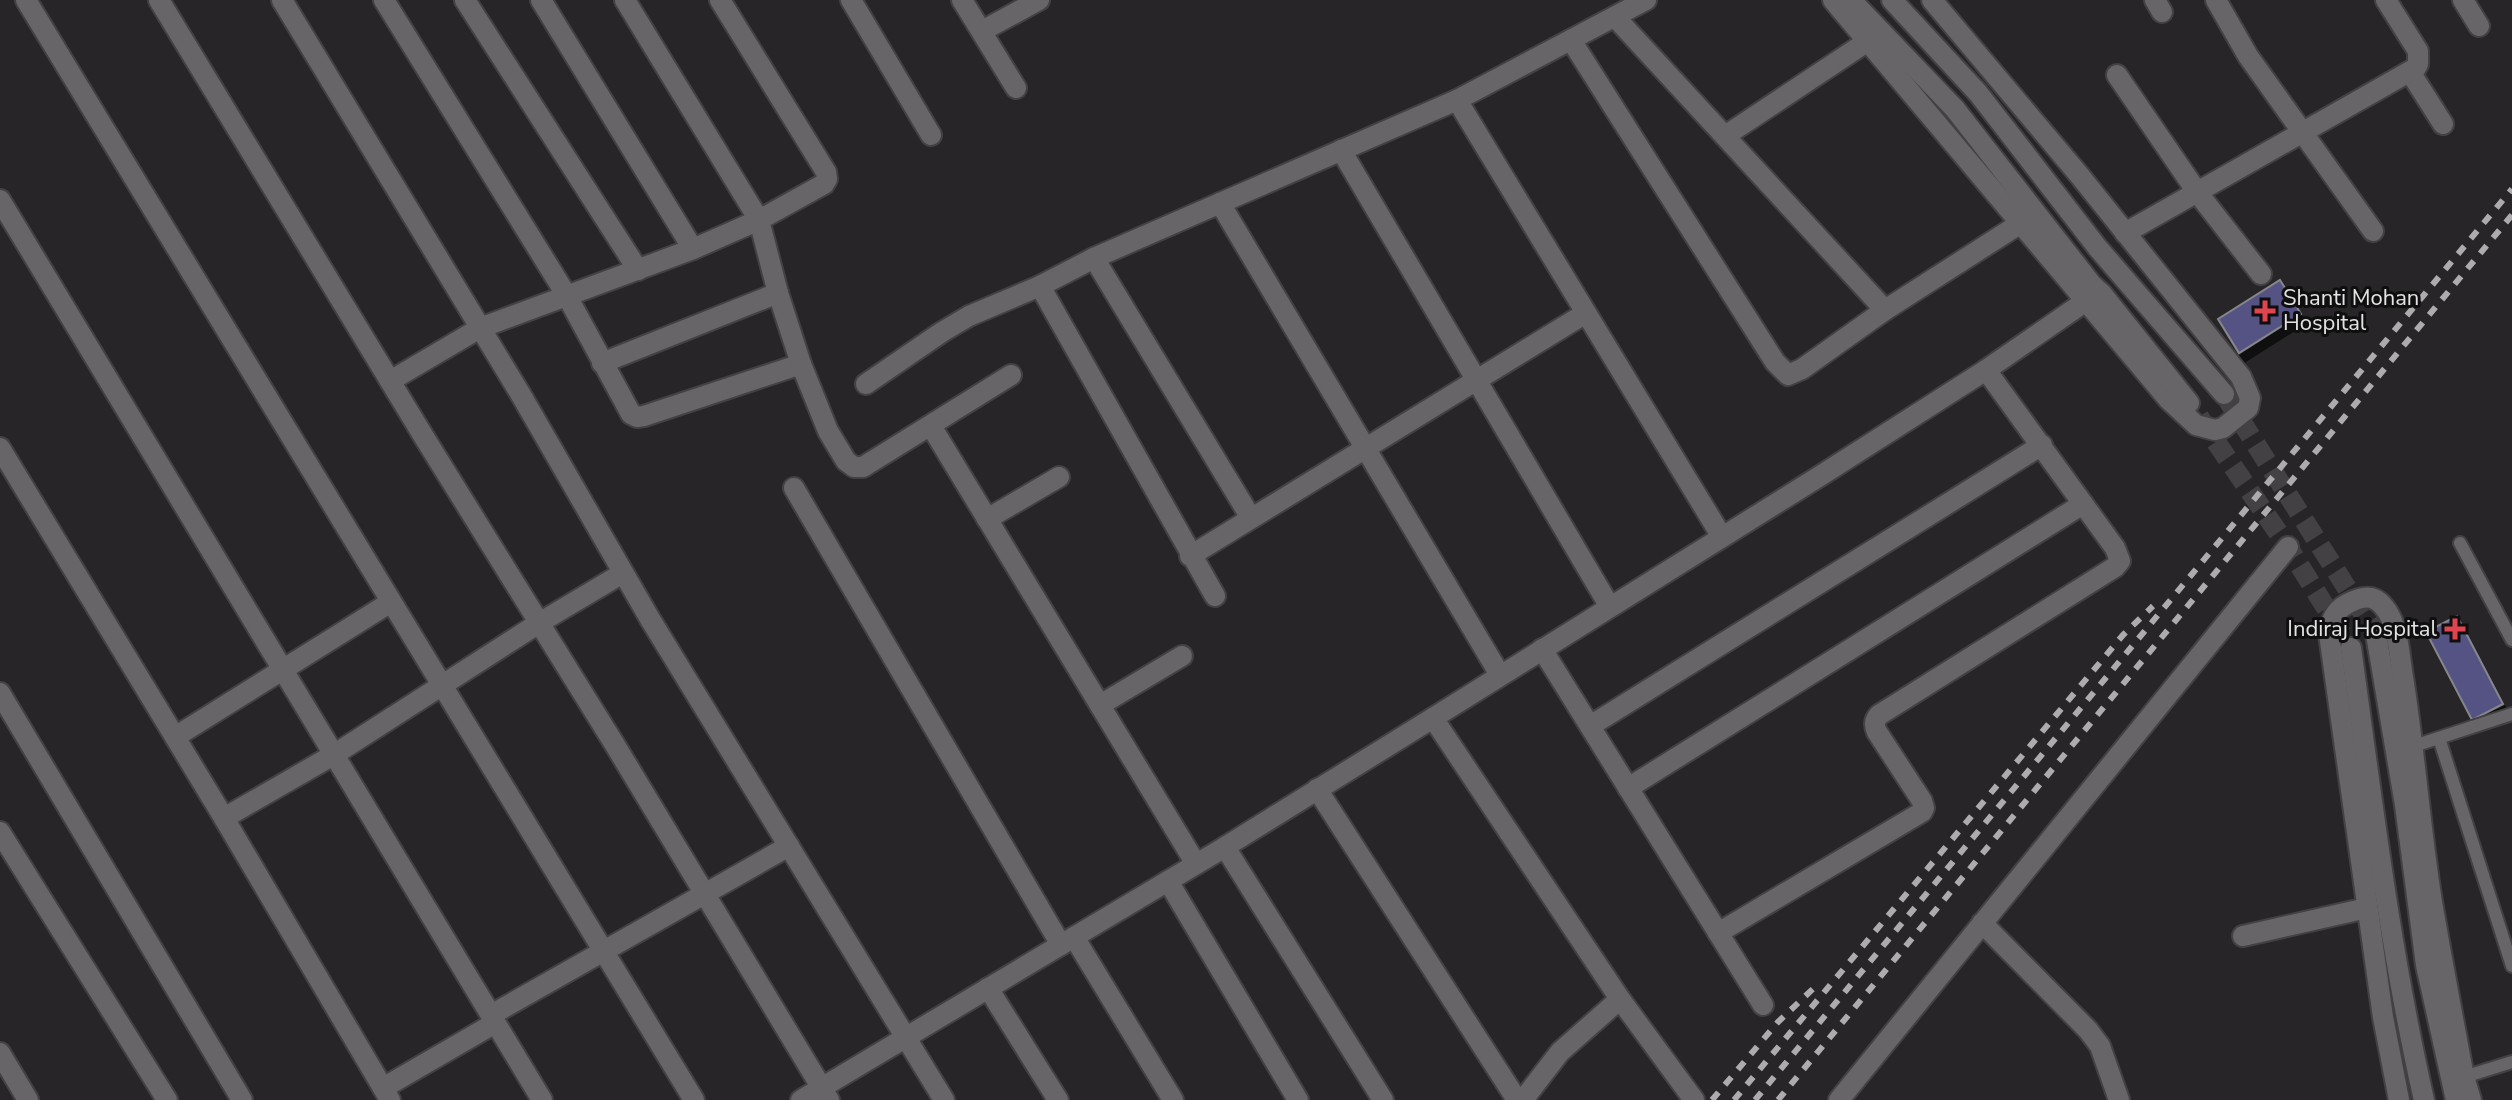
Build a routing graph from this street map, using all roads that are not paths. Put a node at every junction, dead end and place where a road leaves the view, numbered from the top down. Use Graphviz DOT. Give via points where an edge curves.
graph roads {
  1 [pos="26,0"];
  2 [pos="159,0"];
  3 [pos="282,0"];
  4 [pos="384,0"];
  5 [pos="465,0"];
  6 [pos="541,0"];
  7 [pos="625,0"];
  8 [pos="720,0"];
  9 [pos="851,0"];
  10 [pos="962,0"];
  11 [pos="1039,0"];
  12 [pos="1646,0"];
  13 [pos="1833,0"];
  14 [pos="1851,0"];
  15 [pos="1892,0"];
  16 [pos="1932,0"];
  17 [pos="2216,0"];
  18 [pos="2386,0"];
  19 [pos="2463,0"];
  20 [pos="1615,17"];
  21 [pos="2479,26"];
  22 [pos="982,31"];
  23 [pos="1571,40"];
  24 [pos="1868,41"];
  25 [pos="2414,69"];
  26 [pos="2117,75"];
  27 [pos="1016,88"];
  28 [pos="1457,100"];
  29 [pos="2443,124"];
  30 [pos="2304,134"];
  31 [pos="931,135"];
  32 [pos="1725,136"];
  33 [pos="1341,150"];
  34 [pos="2197,192"];
  35 [pos="0,200"];
  36 [pos="1220,203"];
  37 [pos="759,220"];
  38 [pos="2021,223"];
  39 [pos="2373,231"];
  40 [pos="2125,233"];
  41 [pos="693,249"];
  42 [pos="1094,258"];
  43 [pos="638,270"];
  44 [pos="2261,274"];
  45 [pos="1040,286"];
  46 [pos="778,293"];
  47 [pos="567,296"];
  48 [pos="2086,301"];
  49 [pos="1885,310"];
  50 [pos="1586,313"];
  51 [pos="480,328"];
  52 [pos="602,363"];
  53 [pos="801,364"];
  54 [pos="1986,370"];
  55 [pos="1011,375"];
  56 [pos="1476,379"];
  57 [pos="390,381"];
  58 [pos="866,384"];
  59 [pos="2224,394"];
  60 [pos="2189,403"];
  61 [pos="931,426"];
  62 [pos="2042,445"];
  63 [pos="1365,447"];
  64 [pos="0,448"];
  65 [pos="1059,477"];
  66 [pos="794,488"];
  67 [pos="2083,504"];
  68 [pos="1251,518"];
  69 [pos="987,519"];
  70 [pos="1722,537"];
  71 [pos="2460,543"];
  72 [pos="2288,547"];
  73 [pos="1190,556"];
  74 [pos="623,573"];
  75 [pos="1215,596"];
  76 [pos="391,602"];
  77 [pos="1610,607"];
  78 [pos="539,623"];
  79 [pos="2376,634"];
  80 [pos="2512,640"];
  81 [pos="2351,648"];
  82 [pos="1542,649"];
  83 [pos="1182,656"];
  84 [pos="284,669"];
  85 [pos="1500,675"];
  86 [pos="443,686"];
  87 [pos="0,693"];
  88 [pos="1100,705"];
  89 [pos="2512,714"];
  90 [pos="1433,718"];
  91 [pos="1590,726"];
  92 [pos="175,737"];
  93 [pos="2439,738"];
  94 [pos="2414,746"];
  95 [pos="335,754"];
  96 [pos="1628,788"];
  97 [pos="1317,789"];
  98 [pos="224,818"];
  99 [pos="0,832"];
  100 [pos="789,846"];
  101 [pos="1225,847"];
  102 [pos="1196,864"];
  103 [pos="1168,881"];
  104 [pos="706,895"];
  105 [pos="2367,908"];
  106 [pos="1982,923"];
  107 [pos="1718,933"];
  108 [pos="2243,936"];
  109 [pos="1067,941"];
  110 [pos="605,952"];
  111 [pos="2512,966"];
  112 [pos="988,988"];
  113 [pos="1620,999"];
  114 [pos="1763,1005"];
  115 [pos="493,1019"];
  116 [pos="906,1038"];
  117 [pos="0,1053"];
  118 [pos="2512,1062"];
  119 [pos="2464,1077"];
  120 [pos="386,1094"];
  121 [pos="825,1094"];
  122 [pos="28,1100"];
  123 [pos="167,1100"];
  124 [pos="242,1100"];
  125 [pos="542,1100"];
  126 [pos="694,1100"];
  127 [pos="801,1100"];
  128 [pos="944,1100"];
  129 [pos="1058,1100"];
  130 [pos="1173,1100"];
  131 [pos="1298,1100"];
  132 [pos="1383,1100"];
  133 [pos="1517,1100"];
  134 [pos="1523,1100"];
  135 [pos="1694,1100"];
  136 [pos="1839,1100"];
  137 [pos="2119,1100"];
  138 [pos="2399,1100"];
  139 [pos="2424,1100"];
  140 [pos="2456,1100"];
  141 [pos="2471,1100"];
  1 -- 76 [label="street"];
  2 -- 57 [label="street"];
  3 -- 51 [label="street"];
  4 -- 47 [label="street"];
  5 -- 43 [label="street"];
  6 -- 41 [label="street"];
  7 -- 37 [label="street"];
  8 -- 37 [label="street" via="826,172 824,184"];
  9 -- 31 [label="street"];
  10 -- 22 [label="street"];
  11 -- 22 [label="street"];
  12 -- 20 [label="street"];
  13 -- 24 [label="street"];
  14 -- 60 [label="street" via="1955,109"];
  15 -- 59 [label="street" via="1978,93 2103,255"];
  16 -- 40 [label="street"];
  17 -- 30 [label="street"];
  18 -- 25 [label="street" via="2418,51"];
  19 -- 21 [label="street"];
  20 -- 23 [label="street"];
  20 -- 32 [label="street"];
  22 -- 27 [label="street"];
  23 -- 28 [label="street"];
  23 -- 49 [label="street" via="1781,370 1788,375 1802,369"];
  24 -- 32 [label="street"];
  24 -- 38 [label="street"];
  25 -- 29 [label="street" via="2415,82"];
  25 -- 30 [label="street"];
  26 -- 34 [label="street"];
  28 -- 33 [label="street"];
  28 -- 50 [label="street"];
  30 -- 34 [label="street"];
  30 -- 39 [label="street"];
  32 -- 49 [label="street"];
  33 -- 36 [label="street"];
  33 -- 56 [label="street"];
  34 -- 40 [label="street"];
  34 -- 44 [label="street"];
  35 -- 84 [label="street"];
  36 -- 42 [label="street"];
  36 -- 63 [label="street"];
  37 -- 41 [label="street"];
  37 -- 46 [label="street"];
  38 -- 48 [label="street"];
  38 -- 49 [label="street"];
  40 -- 48 [label="street" via="2241,377 2250,398 2248,408 2223,428 2196,425"];
  41 -- 43 [label="street"];
  42 -- 45 [label="street"];
  42 -- 68 [label="street"];
  43 -- 47 [label="street"];
  45 -- 58 [label="street" via="969,316"];
  45 -- 73 [label="street"];
  46 -- 52 [label="street"];
  46 -- 53 [label="street"];
  47 -- 51 [label="street"];
  47 -- 52 [label="street"];
  48 -- 54 [label="street"];
  50 -- 56 [label="street"];
  50 -- 70 [label="street"];
  51 -- 57 [label="street"];
  51 -- 74 [label="street"];
  52 -- 53 [label="street" via="637,417"];
  53 -- 61 [label="street" via="828,431 854,467 863,467"];
  54 -- 62 [label="street"];
  54 -- 70 [label="street"];
  55 -- 61 [label="street"];
  56 -- 63 [label="street"];
  56 -- 77 [label="street"];
  57 -- 78 [label="street"];
  61 -- 69 [label="street"];
  62 -- 67 [label="street"];
  62 -- 91 [label="street"];
  63 -- 68 [label="street"];
  63 -- 85 [label="street"];
  64 -- 92 [label="street"];
  65 -- 69 [label="street"];
  66 -- 109 [label="street"];
  67 -- 96 [label="street"];
  67 -- 107 [label="street" via="2119,555 2115,567 1875,719 1877,732 1922,801 1922,812"];
  68 -- 73 [label="street"];
  69 -- 88 [label="street"];
  70 -- 77 [label="street"];
  71 -- 80 [label="lane"];
  72 -- 106 [label="street"];
  73 -- 75 [label="street"];
  74 -- 78 [label="street"];
  74 -- 100 [label="street"];
  76 -- 84 [label="street"];
  76 -- 86 [label="street"];
  77 -- 82 [label="street"];
  78 -- 86 [label="street"];
  78 -- 104 [label="street"];
  79 -- 140 [label="street" via="2426,965"];
  81 -- 139 [label="street" via="2388,906"];
  82 -- 85 [label="street"];
  82 -- 91 [label="street"];
  83 -- 88 [label="street"];
  84 -- 92 [label="street"];
  84 -- 95 [label="street"];
  85 -- 90 [label="street"];
  86 -- 95 [label="street"];
  86 -- 110 [label="street"];
  87 -- 124 [label="street"];
  88 -- 102 [label="street"];
  89 -- 93 [label="lane"];
  90 -- 97 [label="street"];
  90 -- 113 [label="street"];
  91 -- 96 [label="street"];
  92 -- 98 [label="street"];
  93 -- 94 [label="lane"];
  93 -- 111 [label="lane"];
  94 -- 105 [label="street" via="2393,625 2378,600 2361,598 2339,609 2329,634"];
  94 -- 119 [label="street" via="2432,900"];
  95 -- 98 [label="street"];
  95 -- 115 [label="street"];
  96 -- 107 [label="street"];
  97 -- 101 [label="street"];
  97 -- 133 [label="street"];
  98 -- 120 [label="street"];
  99 -- 123 [label="street"];
  100 -- 104 [label="street"];
  100 -- 116 [label="street"];
  101 -- 102 [label="street"];
  101 -- 132 [label="street"];
  102 -- 103 [label="street"];
  103 -- 109 [label="street"];
  103 -- 131 [label="street"];
  104 -- 110 [label="street"];
  104 -- 121 [label="street"];
  105 -- 108 [label="street"];
  105 -- 138 [label="street"];
  106 -- 136 [label="street"];
  106 -- 137 [label="street" via="2088,1030 2100,1046"];
  107 -- 114 [label="street"];
  109 -- 112 [label="street"];
  109 -- 130 [label="street"];
  110 -- 115 [label="street"];
  110 -- 126 [label="street"];
  112 -- 116 [label="street"];
  112 -- 129 [label="street"];
  113 -- 134 [label="street" via="1560,1052"];
  113 -- 135 [label="street"];
  115 -- 120 [label="street"];
  115 -- 125 [label="street"];
  116 -- 121 [label="street"];
  116 -- 128 [label="street"];
  117 -- 122 [label="street"];
  118 -- 119 [label="lane"];
  119 -- 141 [label="street"];
  121 -- 127 [label="street"];
}
